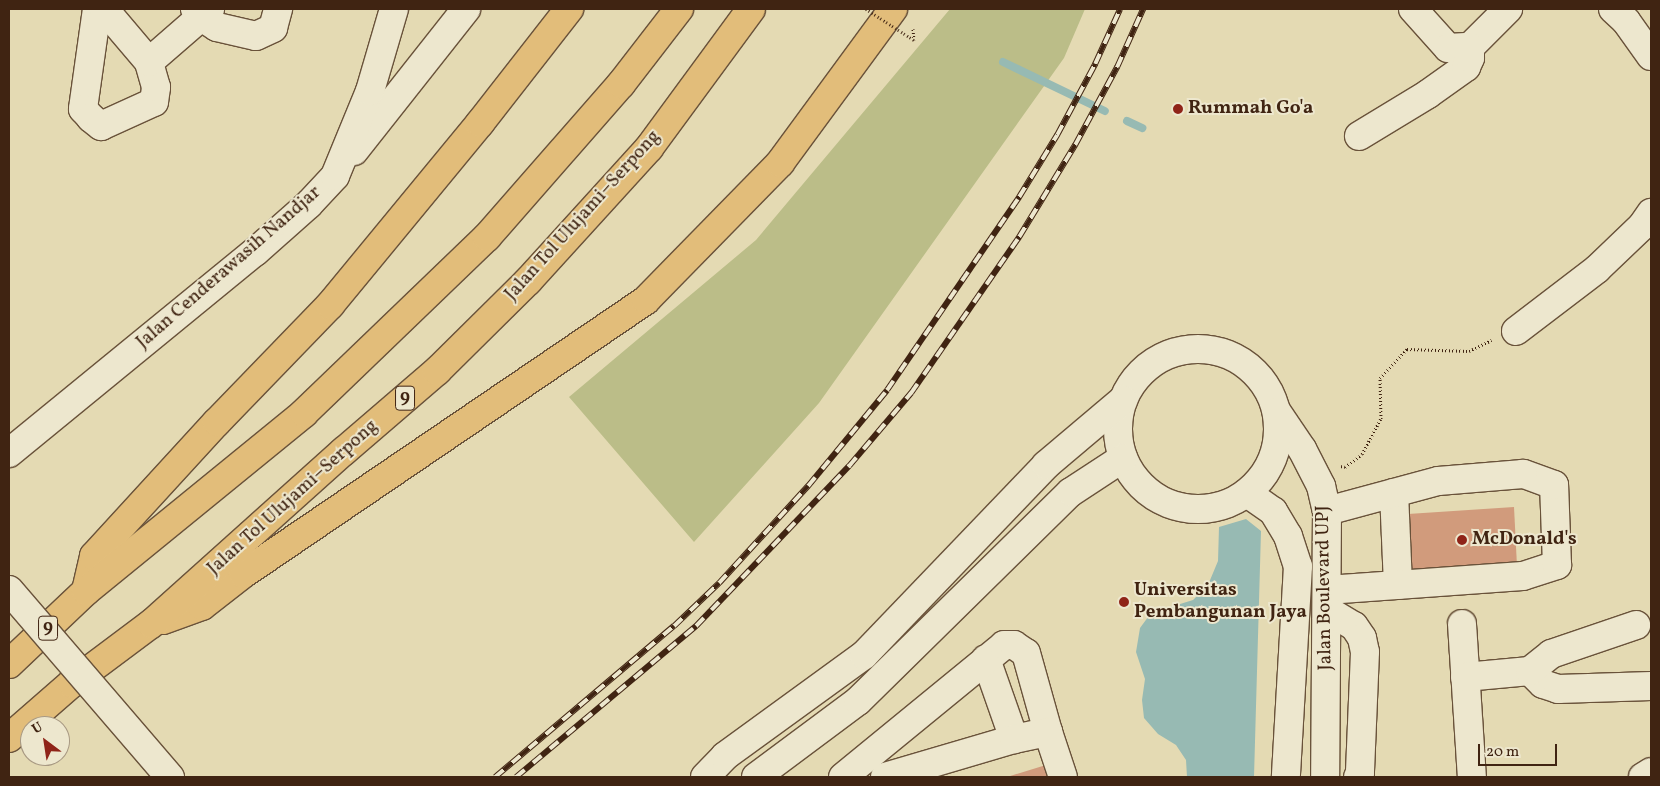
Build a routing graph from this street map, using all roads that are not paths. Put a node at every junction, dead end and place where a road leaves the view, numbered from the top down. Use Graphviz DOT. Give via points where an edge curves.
graph roads {
  1 [pos="97,9"];
  2 [pos="104,9"];
  3 [pos="278,9"];
  4 [pos="394,9"];
  5 [pos="466,9"];
  6 [pos="568,9"];
  7 [pos="679,9"];
  8 [pos="751,9"];
  9 [pos="893,9"];
  10 [pos="1413,9"];
  11 [pos="1508,9"];
  12 [pos="1613,9"];
  13 [pos="202,11"];
  14 [pos="1470,47"];
  15 [pos="1651,56"];
  16 [pos="149,62"];
  17 [pos="1359,136"];
  18 [pos="335,174"];
  19 [pos="1648,225"];
  20 [pos="1516,331"];
  21 [pos="1123,400"];
  22 [pos="1277,412"];
  23 [pos="9,454"];
  24 [pos="1123,458"];
  25 [pos="1247,493"];
  26 [pos="1394,493"];
  27 [pos="1327,511"];
  28 [pos="1398,585"];
  29 [pos="9,590"];
  30 [pos="86,591"];
  31 [pos="1327,600"];
  32 [pos="151,624"];
  33 [pos="1462,624"];
  34 [pos="1636,625"];
  35 [pos="986,659"];
  36 [pos="9,664"];
  37 [pos="1530,671"];
  38 [pos="1466,677"];
  39 [pos="1651,686"];
  40 [pos="1048,732"];
  41 [pos="9,738"];
  42 [pos="1014,739"];
  43 [pos="1651,772"];
  44 [pos="170,777"];
  45 [pos="705,777"];
  46 [pos="756,777"];
  47 [pos="842,777"];
  48 [pos="885,777"];
  49 [pos="1063,777"];
  50 [pos="1286,777"];
  51 [pos="1325,777"];
  52 [pos="1358,777"];
  53 [pos="1472,777"];
  54 [pos="1643,777"];
  1 -- 16 [label="street" via="83,109 91,118 101,126 154,102 156,87"];
  2 -- 16 [label="street"];
  3 -- 13 [label="street" via="273,28 256,36 217,27"];
  4 -- 18 [label="street, Jalan Cenderawasih Nandjar" via="370,91"];
  5 -- 18 [label="street"];
  6 -- 30 [label="highway" via="480,123 330,305 94,556"];
  7 -- 30 [label="highway, 9" via="620,84 487,237 304,413"];
  8 -- 32 [label="highway, Jalan Tol Ulujami–Serpong / 9" via="649,148 528,280 437,372 344,450"];
  9 -- 32 [label="highway" via="780,163 646,300 251,569 202,606"];
  10 -- 14 [label="street" via="1448,48"];
  11 -- 14 [label="street"];
  12 -- 15 [label="street"];
  13 -- 16 [label="street"];
  14 -- 17 [label="street" via="1466,67"];
  18 -- 23 [label="street, Jalan Cenderawasih Nandjar" via="309,204 255,252"];
  19 -- 20 [label="street"];
  21 -- 22 [label="street" via="1134,381 1151,365 1171,354 1216,351 1237,359 1255,372 1269,391"];
  21 -- 24 [label="street" via="1118,423"];
  21 -- 45 [label="street" via="1046,465 864,655 726,756"];
  22 -- 25 [label="street" via="1274,456 1263,477"];
  22 -- 27 [label="street, Jalan Boulevard UPJ" via="1321,486"];
  24 -- 25 [label="street" via="1142,487 1170,504 1202,510 1225,504"];
  24 -- 46 [label="street" via="1071,492 858,701"];
  25 -- 50 [label="street, Jalan Boulevard UPJ" via="1273,511 1288,536 1298,566"];
  26 -- 27 [label="street"];
  26 -- 28 [label="street"];
  26 -- 28 [label="street" via="1438,481 1523,474 1554,485 1557,565 1523,576"];
  27 -- 31 [label="street, Jalan Boulevard UPJ"];
  28 -- 31 [label="street"];
  29 -- 44 [label="street, bridge"];
  30 -- 36 [label="highway, 9"];
  31 -- 51 [label="street, Jalan Boulevard UPJ"];
  31 -- 52 [label="street" via="1354,626 1362,638 1365,652"];
  32 -- 41 [label="highway, Jalan Tol Ulujami–Serpong / 9" via="72,683"];
  33 -- 38 [label="street"];
  34 -- 37 [label="street" via="1550,654"];
  35 -- 40 [label="street" via="1004,645 1014,645 1026,653"];
  35 -- 42 [label="street"];
  35 -- 47 [label="street"];
  37 -- 38 [label="street"];
  37 -- 39 [label="street" via="1543,684 1558,689"];
  38 -- 53 [label="street"];
  40 -- 42 [label="street"];
  40 -- 49 [label="street"];
  42 -- 48 [label="street"];
  43 -- 54 [label="street"];
}
